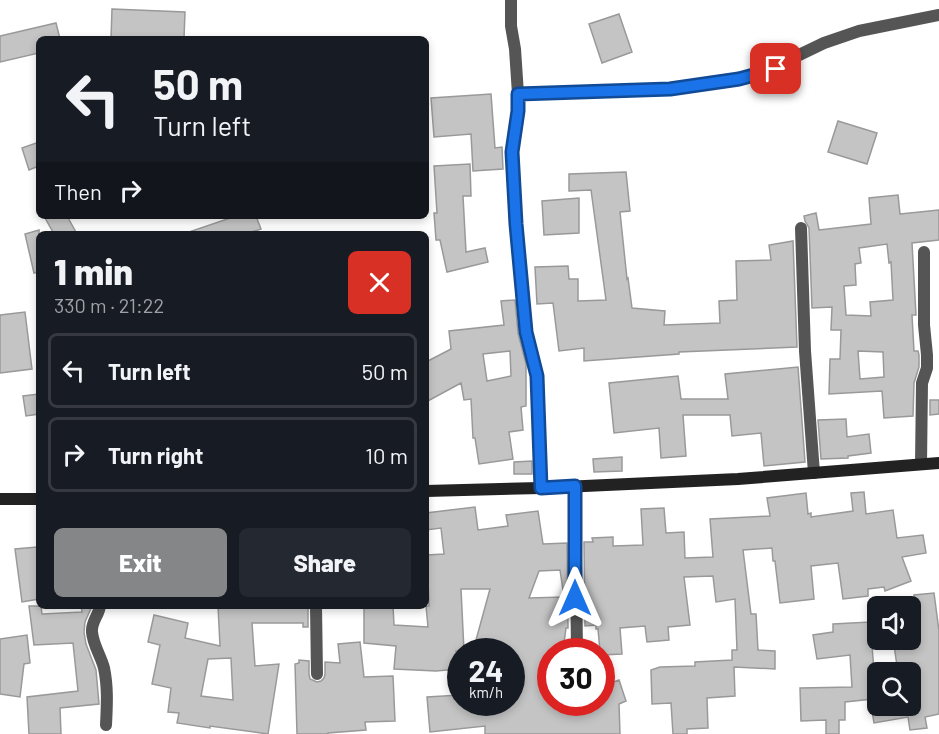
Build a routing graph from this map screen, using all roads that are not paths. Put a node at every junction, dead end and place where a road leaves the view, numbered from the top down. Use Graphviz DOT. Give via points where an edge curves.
graph roads {
  1 [pos="511,0"];
  2 [pos="939,15"];
  3 [pos="518,94"];
  4 [pos="801,228"];
  5 [pos="924,252"];
  6 [pos="939,463"];
  7 [pos="921,464"];
  8 [pos="814,473"];
  9 [pos="575,486"];
  10 [pos="541,488"];
  11 [pos="429,491"];
  12 [pos="0,499"];
  13 [pos="36,499"];
  14 [pos="100,609"];
  15 [pos="316,609"];
  16 [pos="577,638"];
  17 [pos="317,674"];
  18 [pos="106,724"];
  1 -- 3 [label="street"];
  2 -- 3 [label="street" via="859,30 824,43 776,69 739,79 670,89"];
  3 -- 10 [label="street" via="512,152 516,224 526,332 537,376"];
  4 -- 8 [label="street"];
  5 -- 7 [label="street" via="927,368 922,382"];
  6 -- 7 [label="street"];
  7 -- 8 [label="street"];
  8 -- 9 [label="street"];
  9 -- 10 [label="street"];
  9 -- 16 [label="street"];
  10 -- 11 [label="street"];
  12 -- 13 [label="street"];
  14 -- 18 [label="street" via="92,632 107,688"];
  15 -- 17 [label="street"];
}
